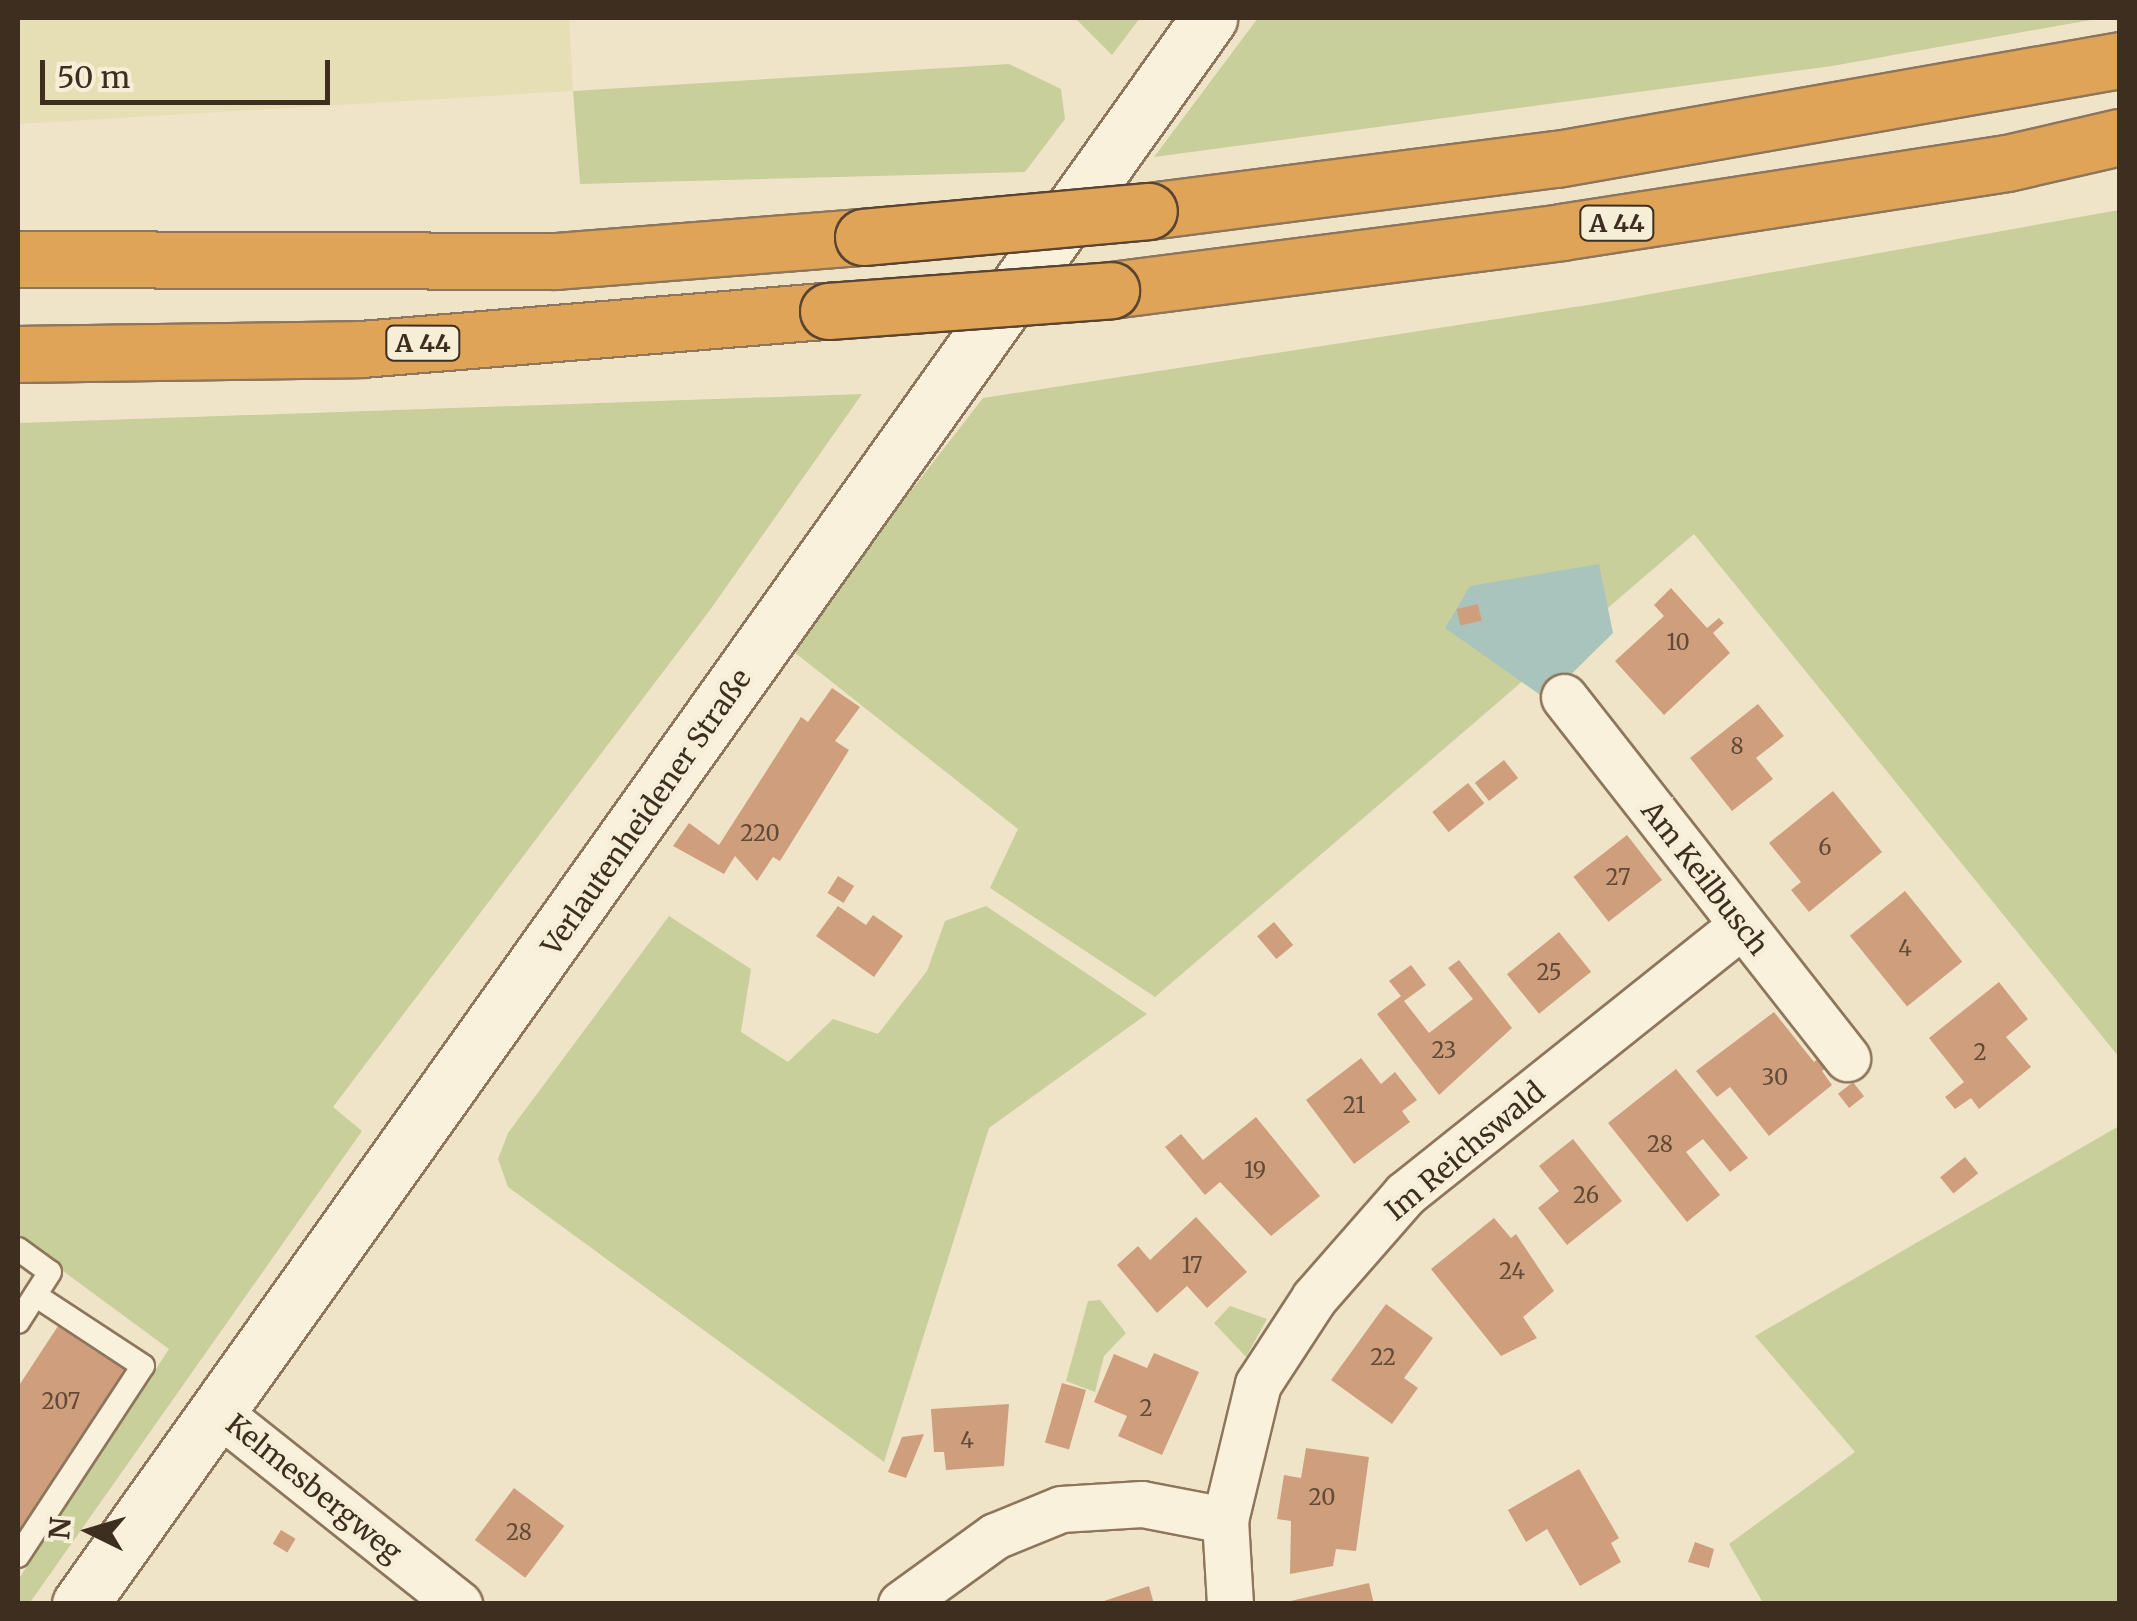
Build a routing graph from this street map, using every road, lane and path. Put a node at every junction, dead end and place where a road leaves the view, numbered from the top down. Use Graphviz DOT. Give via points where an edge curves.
graph roads {
  1 [pos="1209,18"];
  2 [pos="2120,60"];
  3 [pos="2120,138"];
  4 [pos="18,260"];
  5 [pos="18,354"];
  6 [pos="1564,696"];
  7 [pos="1742,925"];
  8 [pos="1848,1058"];
  9 [pos="18,1249"];
  10 [pos="35,1295"];
  11 [pos="18,1322"];
  12 [pos="216,1410"];
  13 [pos="1225,1520"];
  14 [pos="18,1556"];
  15 [pos="80,1604"];
  16 [pos="459,1604"];
  17 [pos="901,1604"];
  18 [pos="1230,1604"];
  1 -- 12 [label="main road, Verlautenheidener Straße"];
  2 -- 4 [label="highway, bridge" via="1557,159 1149,211 556,261"];
  3 -- 5 [label="highway, A 44, bridge" via="1560,232 1111,290 360,348"];
  6 -- 7 [label="street, Am Keilbusch"];
  7 -- 8 [label="street, Am Keilbusch"];
  7 -- 13 [label="street, Im Reichswald" via="1405,1194 1340,1268 1258,1384"];
  9 -- 10 [label="lane" via="50,1272"];
  10 -- 11 [label="lane"];
  10 -- 14 [label="lane" via="143,1366"];
  12 -- 15 [label="main road, Verlautenheidener Straße"];
  12 -- 16 [label="street, Kelmesbergweg"];
  13 -- 17 [label="street" via="1142,1504 1061,1508 995,1536"];
  13 -- 18 [label="street, Im Reichswald"];
}
